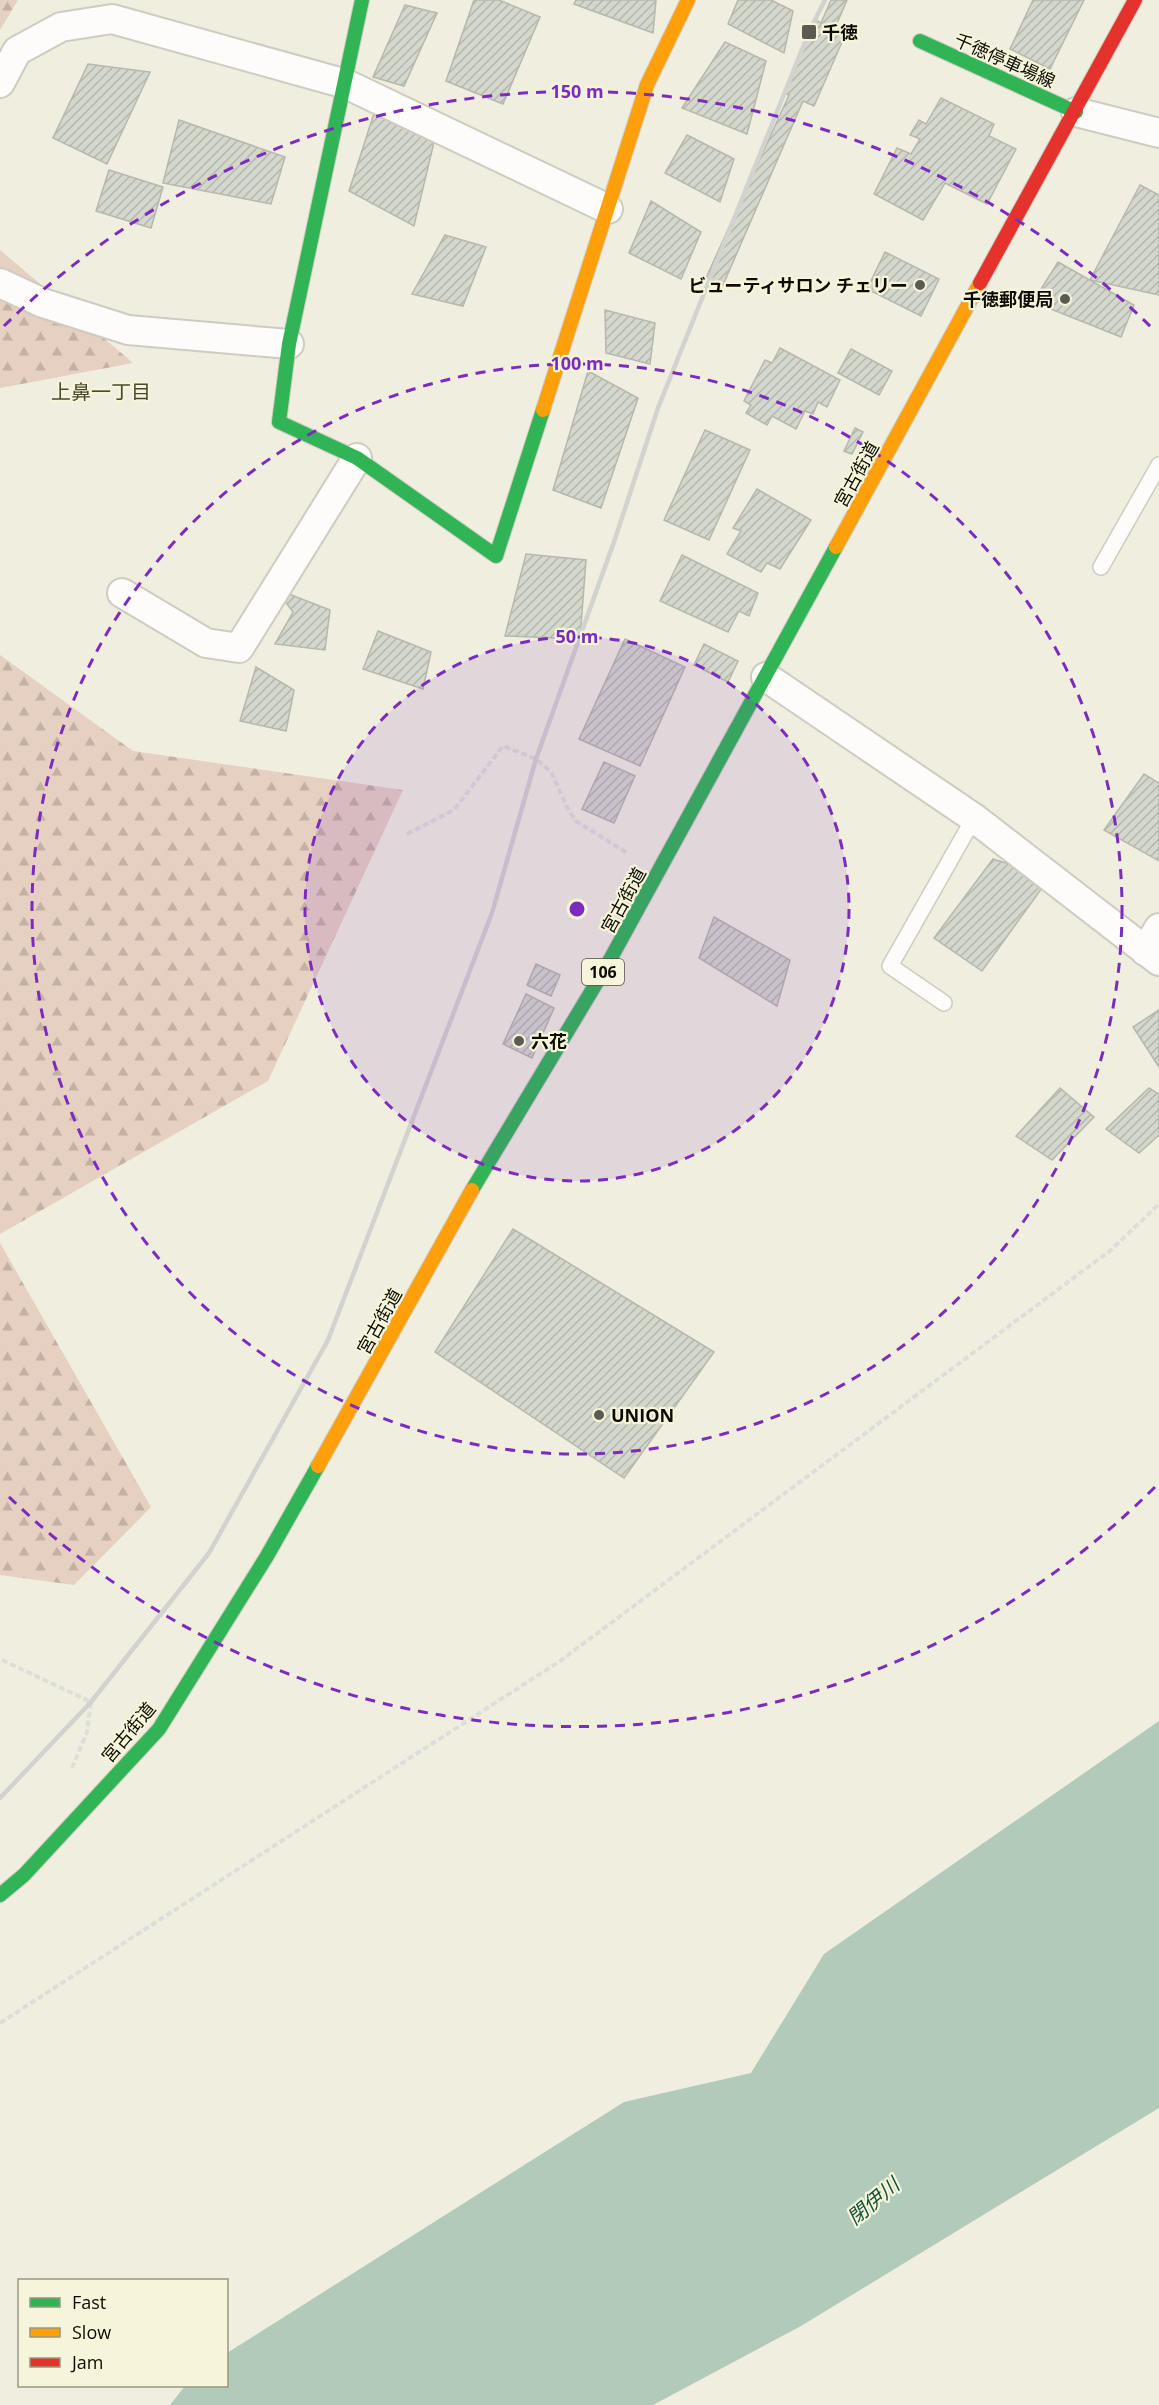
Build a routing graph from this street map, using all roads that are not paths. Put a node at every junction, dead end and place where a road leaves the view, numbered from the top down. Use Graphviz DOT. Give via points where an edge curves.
graph roads {
  1 [pos="362,0"];
  2 [pos="688,0"];
  3 [pos="1135,0"];
  4 [pos="920,41"];
  5 [pos="0,83"];
  6 [pos="346,84"];
  7 [pos="1076,112"];
  8 [pos="1159,133"];
  9 [pos="608,209"];
  10 [pos="0,283"];
  11 [pos="289,344"];
  12 [pos="357,458"];
  13 [pos="1159,465"];
  14 [pos="1101,567"];
  15 [pos="122,593"];
  16 [pos="766,676"];
  17 [pos="974,818"];
  18 [pos="1155,947"];
  19 [pos="944,1002"];
  20 [pos="0,1895"];
  1 -- 6 [label="main road"];
  2 -- 9 [label="main road" via="647,85"];
  3 -- 7 [label="main road, 宮古街道 / 106"];
  4 -- 7 [label="main road, 千徳停車場線"];
  5 -- 6 [label="street" via="17,51 62,27 112,19"];
  6 -- 9 [label="street"];
  6 -- 11 [label="main road"];
  7 -- 8 [label="street"];
  7 -- 16 [label="main road, 宮古街道 / 106"];
  9 -- 12 [label="main road" via="496,556"];
  10 -- 11 [label="street" via="43,303 128,330"];
  11 -- 12 [label="main road" via="279,422"];
  12 -- 15 [label="street" via="239,648 206,643"];
  13 -- 14 [label="lane"];
  16 -- 17 [label="street"];
  16 -- 20 [label="main road, 宮古街道 / 106" via="606,967 505,1131 267,1556 159,1729 24,1875"];
  17 -- 18 [label="street"];
  17 -- 19 [label="lane" via="890,966"];
}
